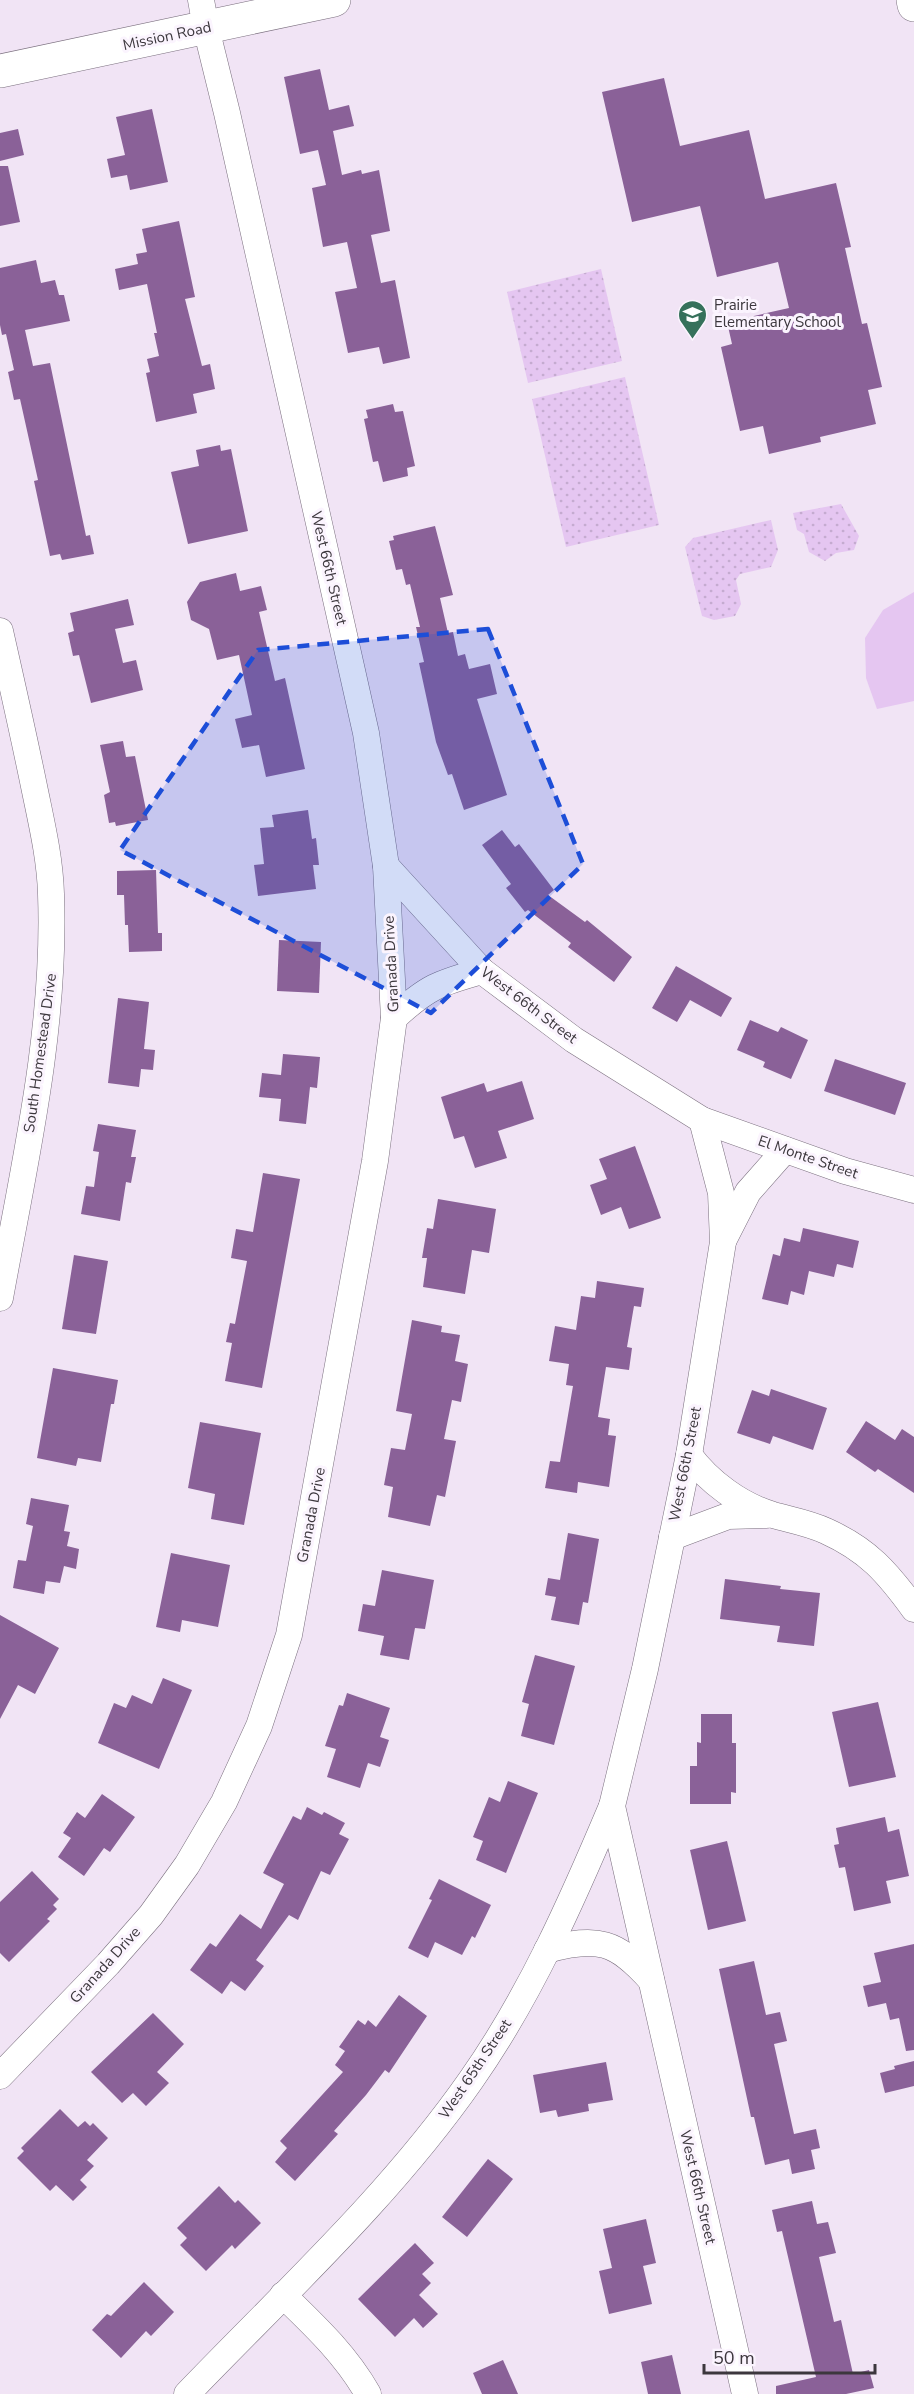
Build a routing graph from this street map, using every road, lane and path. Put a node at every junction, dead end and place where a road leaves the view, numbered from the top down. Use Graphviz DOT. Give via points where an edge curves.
graph roads {
  1 [pos="334,0"];
  2 [pos="913,0"];
  3 [pos="285,5"];
  4 [pos="914,5"];
  5 [pos="203,14"];
  6 [pos="0,71"];
  7 [pos="0,631"];
  8 [pos="386,866"];
  9 [pos="482,971"];
  10 [pos="394,1018"];
  11 [pos="702,1120"];
  12 [pos="785,1150"];
  13 [pos="914,1190"];
  14 [pos="723,1242"];
  15 [pos="0,1298"];
  16 [pos="688,1455"];
  17 [pos="772,1515"];
  18 [pos="672,1537"];
  19 [pos="914,1609"];
  20 [pos="612,1806"];
  21 [pos="547,1950"];
  22 [pos="651,1980"];
  23 [pos="0,2076"];
  24 [pos="283,2295"];
  25 [pos="187,2394"];
  26 [pos="368,2394"];
  27 [pos="745,2394"];
  1 -- 3 [label="main road, Mission Road"];
  2 -- 4 [label="main road"];
  3 -- 5 [label="main road, Mission Road"];
  5 -- 6 [label="main road, Mission Road"];
  5 -- 8 [label="street, West 66th Street" via="366,733"];
  7 -- 15 [label="street, South Homestead Drive" via="45,838 51,891 52,968 31,1124"];
  8 -- 9 [label="street, West 66th Street"];
  8 -- 10 [label="street, Granada Drive"];
  9 -- 10 [label="street" via="438,984"];
  9 -- 11 [label="street, West 66th Street" via="574,1040"];
  10 -- 23 [label="street, Granada Drive" via="375,1161 314,1501 289,1635 271,1694 224,1802 187,1865 151,1915 108,1964"];
  11 -- 12 [label="street, El Monte Street"];
  11 -- 14 [label="street, West 66th Street" via="721,1193"];
  12 -- 13 [label="street, El Monte Street" via="845,1172"];
  12 -- 14 [label="street" via="748,1192"];
  14 -- 16 [label="street, West 66th Street"];
  16 -- 17 [label="street" via="703,1473 735,1498"];
  16 -- 18 [label="street, West 66th Street"];
  17 -- 18 [label="street" via="728,1516"];
  17 -- 19 [label="street" via="825,1530 861,1550 889,1574"];
  18 -- 20 [label="street, West 66th Street"];
  20 -- 21 [label="street, West 65th Street"];
  20 -- 22 [label="street, West 66th Street"];
  21 -- 22 [label="street, West 66th Street" via="574,1942 601,1943 630,1957"];
  21 -- 24 [label="street, West 65th Street" via="509,2021 471,2080 414,2155"];
  22 -- 27 [label="street, West 66th Street"];
  24 -- 25 [label="street, West 65th Street"];
  24 -- 26 [label="street" via="327,2338 356,2372"];
}
